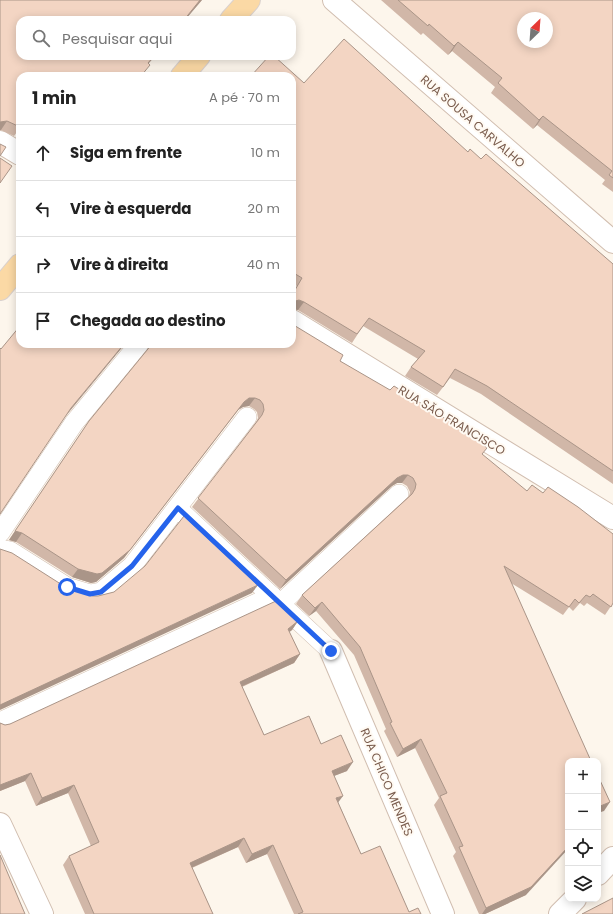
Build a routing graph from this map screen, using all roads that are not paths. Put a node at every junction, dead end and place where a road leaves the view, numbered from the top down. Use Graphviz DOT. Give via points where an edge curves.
graph roads {
  1 [pos="249,0"];
  2 [pos="334,0"];
  3 [pos="235,16"];
  4 [pos="196,60"];
  5 [pos="186,72"];
  6 [pos="0,142"];
  7 [pos="16,152"];
  8 [pos="613,242"];
  9 [pos="16,270"];
  10 [pos="0,289"];
  11 [pos="296,323"];
  12 [pos="136,348"];
  13 [pos="247,417"];
  14 [pos="399,494"];
  15 [pos="178,508"];
  16 [pos="613,518"];
  17 [pos="0,533"];
  18 [pos="0,549"];
  19 [pos="276,600"];
  20 [pos="331,651"];
  21 [pos="0,722"];
  22 [pos="0,824"];
  23 [pos="613,858"];
  24 [pos="601,871"];
  25 [pos="571,902"];
  26 [pos="42,914"];
  27 [pos="443,914"];
  28 [pos="560,914"];
  1 -- 3 [label="main road"];
  2 -- 8 [label="street, RUA SOUSA CARVALHO"];
  4 -- 5 [label="main road"];
  6 -- 7 [label="street"];
  9 -- 10 [label="main road"];
  11 -- 16 [label="street, RUA SÃO FRANCISCO"];
  12 -- 17 [label="lane" via="74,423"];
  13 -- 15 [label="lane"];
  14 -- 19 [label="lane"];
  15 -- 18 [label="lane" via="132,566 101,592 90,594 67,587 10,551"];
  15 -- 19 [label="lane"];
  19 -- 20 [label="lane"];
  19 -- 21 [label="lane"];
  20 -- 27 [label="street, RUA CHICO MENDES"];
  22 -- 26 [label="street"];
  23 -- 24 [label="street"];
  25 -- 28 [label="street"];
}
